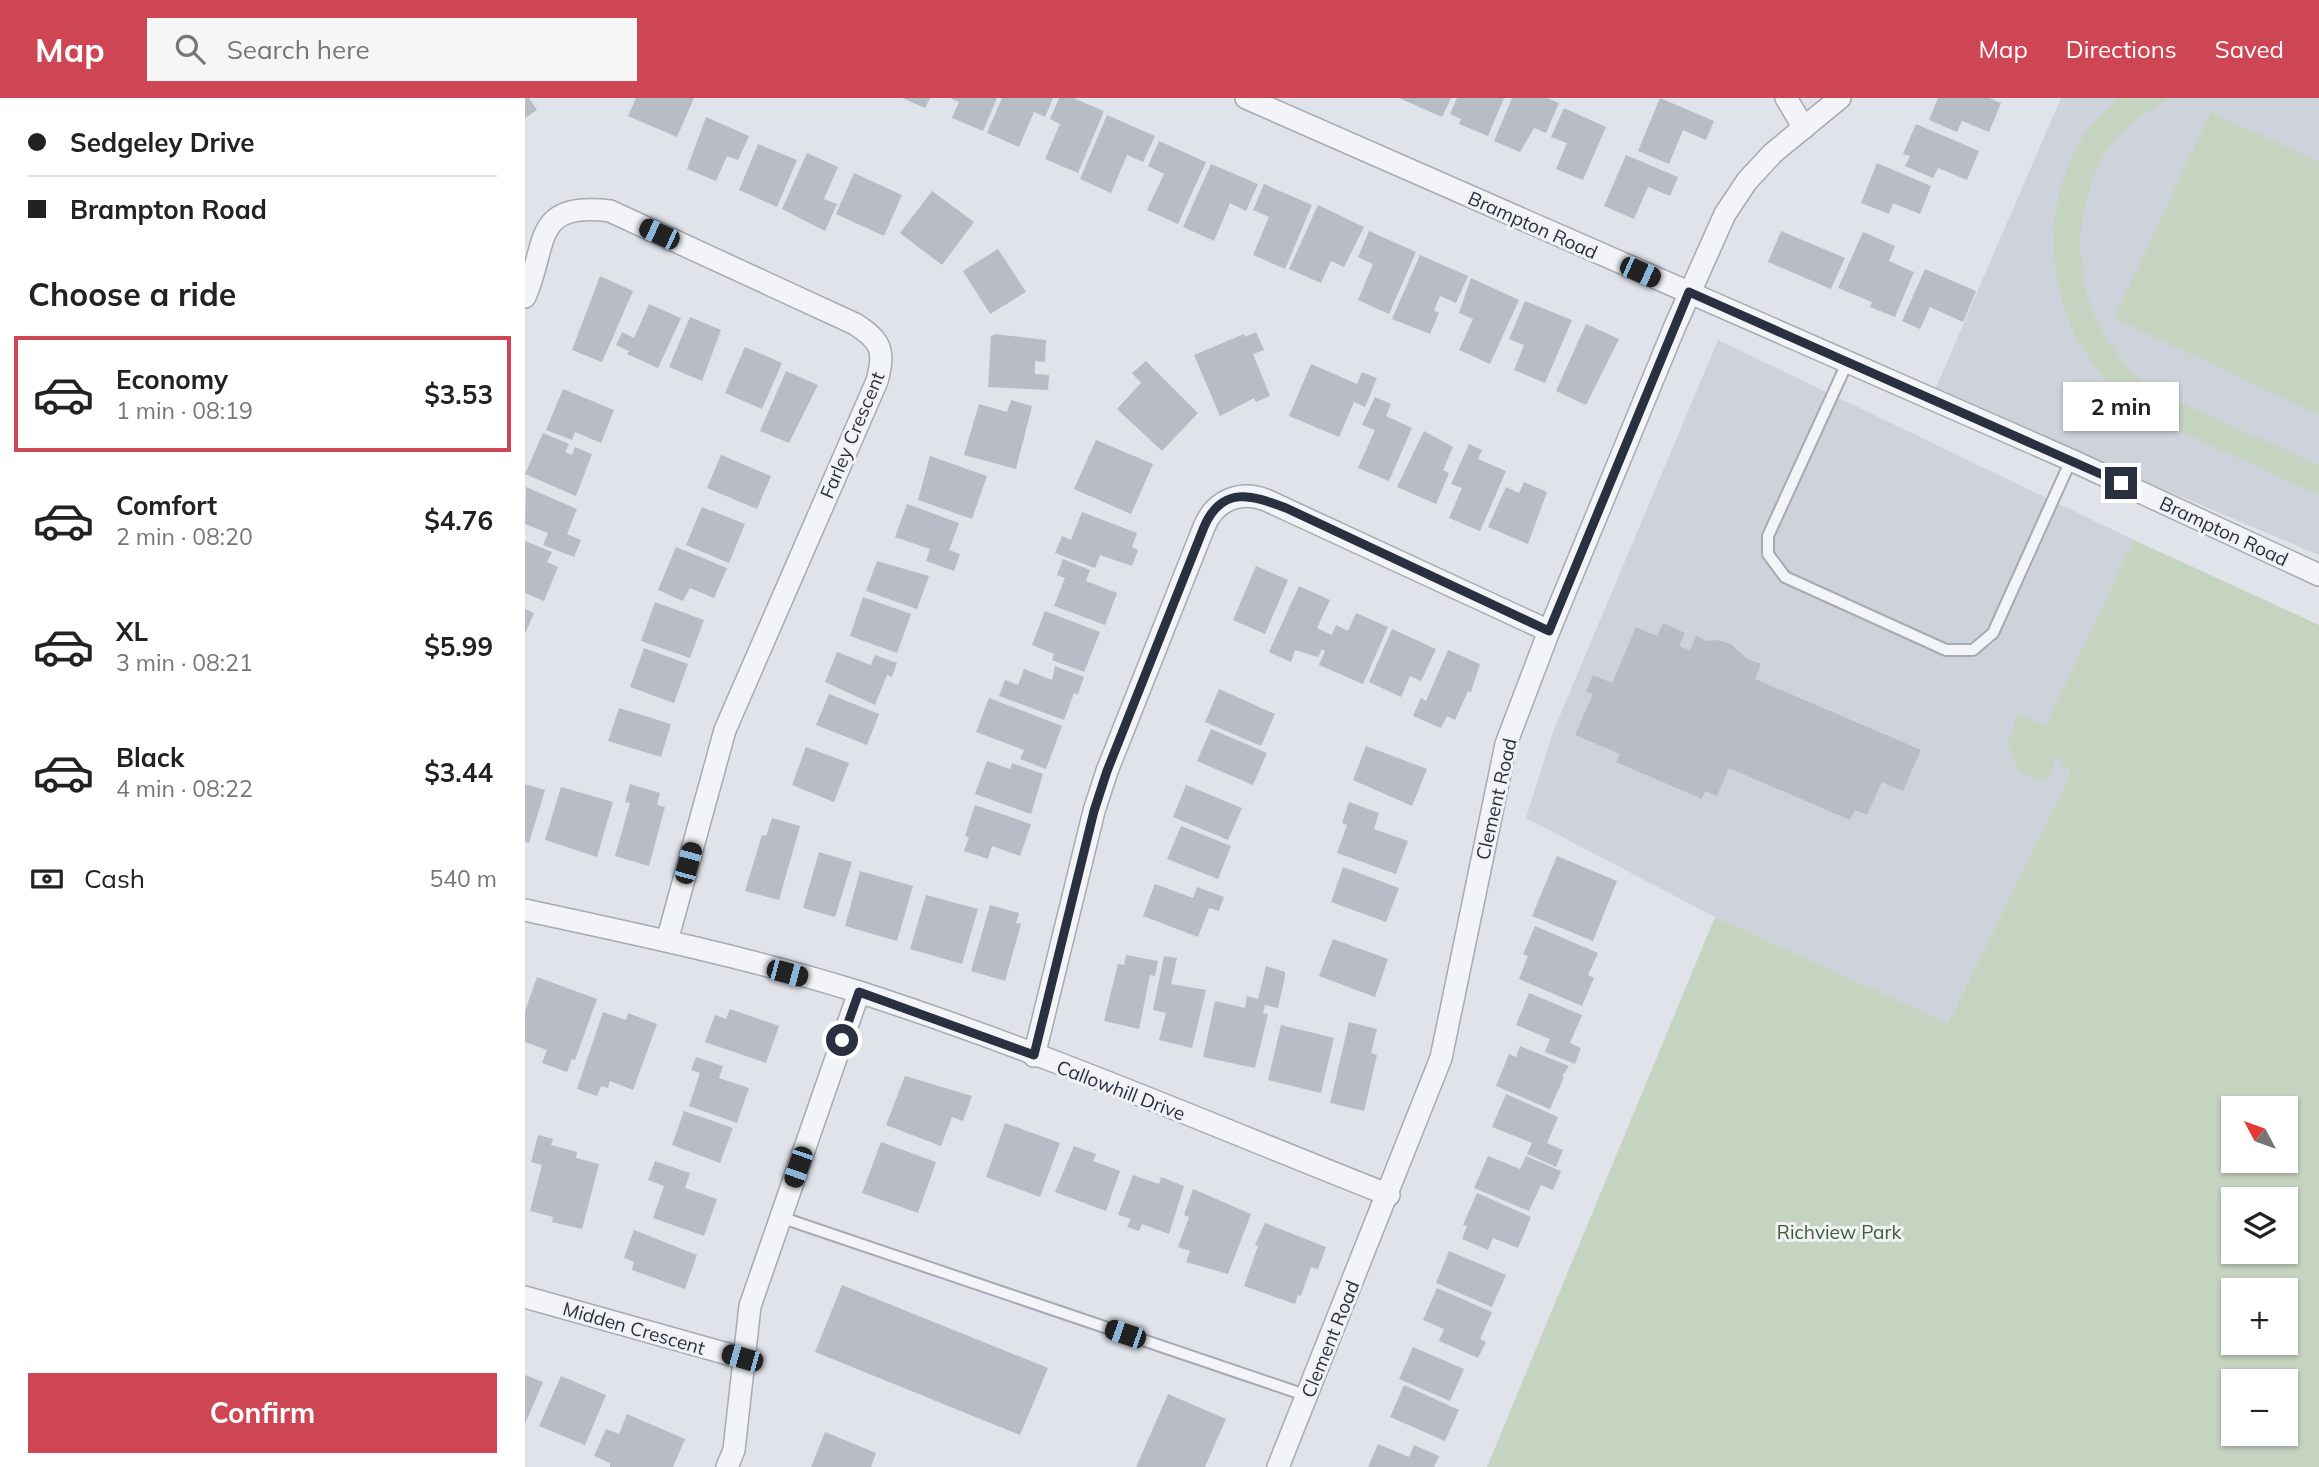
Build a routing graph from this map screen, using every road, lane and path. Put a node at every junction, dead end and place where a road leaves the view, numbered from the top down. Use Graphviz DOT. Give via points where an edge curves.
graph roads {
  1 [pos="1247,98"];
  2 [pos="1786,98"];
  3 [pos="1840,98"];
  4 [pos="1804,128"];
  5 [pos="1689,292"];
  6 [pos="525,297"];
  7 [pos="1848,361"];
  8 [pos="2071,460"];
  9 [pos="2319,575"];
  10 [pos="1549,631"];
  11 [pos="525,910"];
  12 [pos="667,941"];
  13 [pos="859,992"];
  14 [pos="1034,1055"];
  15 [pos="1389,1195"];
  16 [pos="780,1217"];
  17 [pos="525,1297"];
  18 [pos="742,1358"];
  19 [pos="1308,1396"];
  20 [pos="727,1467"];
  21 [pos="1278,1467"];
  1 -- 5 [label="street, Brampton Road"];
  2 -- 4 [label="street"];
  3 -- 4 [label="street, Clement Road"];
  4 -- 5 [label="street, Clement Road" via="1747,181 1724,214"];
  5 -- 7 [label="street, Brampton Road"];
  5 -- 10 [label="street, Clement Road"];
  6 -- 12 [label="street, Farley Crescent" via="540,242 557,218 571,210 610,211 855,324 880,348 877,382 725,730"];
  7 -- 8 [label="street, Brampton Road"];
  7 -- 8 [label="lane" via="1768,536 1768,554 1784,577 1946,650 1973,650 1993,633"];
  8 -- 9 [label="street, Brampton Road"];
  10 -- 14 [label="street" via="1260,498 1239,496 1220,504 1204,527 1107,771"];
  10 -- 15 [label="street, Clement Road" via="1506,744 1441,1058"];
  11 -- 12 [label="street, Callowhill Drive"];
  12 -- 13 [label="street, Callowhill Drive"];
  13 -- 14 [label="street, Callowhill Drive"];
  13 -- 16 [label="street"];
  14 -- 15 [label="street, Callowhill Drive"];
  15 -- 19 [label="street, Clement Road"];
  16 -- 18 [label="street" via="750,1306"];
  16 -- 19 [label="lane"];
  17 -- 18 [label="street, Midden Crescent"];
  18 -- 20 [label="street" via="734,1450"];
  19 -- 21 [label="street, Clement Road"];
}
